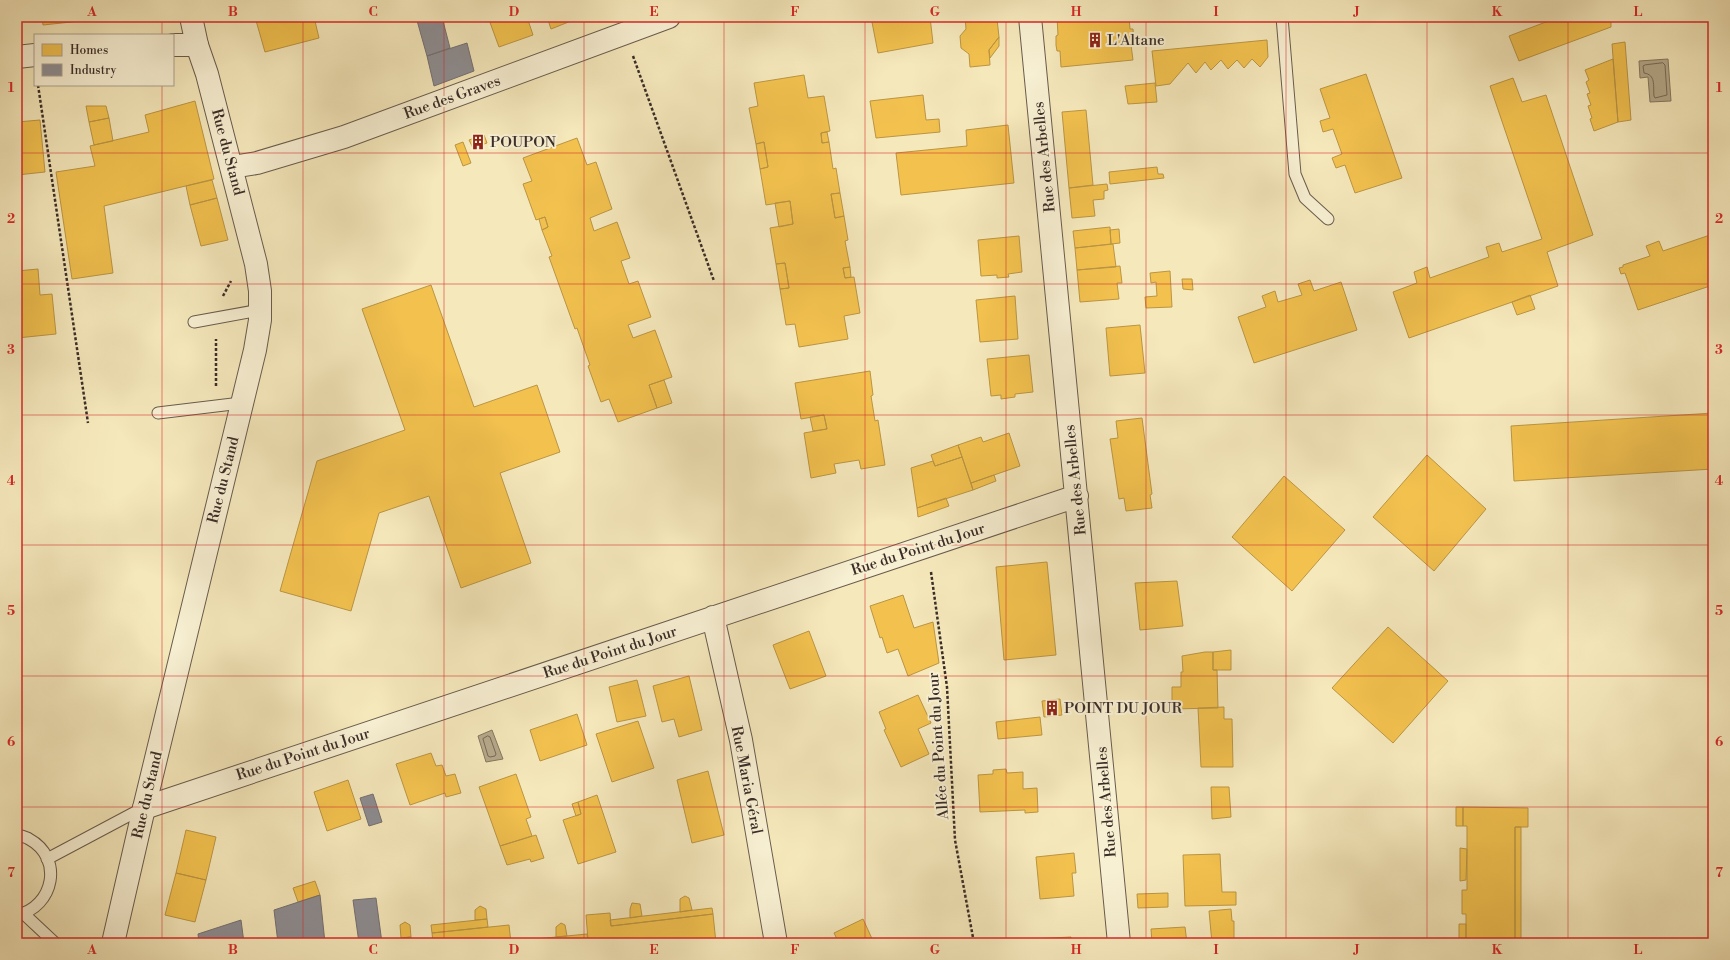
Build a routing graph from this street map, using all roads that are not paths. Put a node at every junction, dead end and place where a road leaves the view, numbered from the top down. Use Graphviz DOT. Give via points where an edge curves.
graph roads {
  1 [pos="191,17"];
  2 [pos="669,17"];
  3 [pos="1030,17"];
  4 [pos="1282,17"];
  5 [pos="174,45"];
  6 [pos="197,45"];
  7 [pos="34,55"];
  8 [pos="17,57"];
  9 [pos="232,167"];
  10 [pos="1328,219"];
  11 [pos="260,310"];
  12 [pos="194,322"];
  13 [pos="241,403"];
  14 [pos="158,413"];
  15 [pos="1077,496"];
  16 [pos="713,617"];
  17 [pos="144,808"];
  18 [pos="17,835"];
  19 [pos="47,859"];
  20 [pos="21,915"];
  21 [pos="54,943"];
  22 [pos="113,943"];
  23 [pos="776,943"];
  24 [pos="1119,943"];
  1 -- 6 [label="street, Rue du Stand"];
  2 -- 9 [label="street, Rue des Graves" via="344,137 257,163"];
  3 -- 15 [label="street, Rue des Arbelles"];
  4 -- 10 [label="lane" via="1295,174 1305,198"];
  5 -- 6 [label="street"];
  6 -- 9 [label="street, Rue du Stand"];
  7 -- 8 [label="street"];
  9 -- 11 [label="street, Rue du Stand" via="256,264"];
  11 -- 12 [label="lane"];
  11 -- 13 [label="street, Rue du Stand" via="255,350"];
  13 -- 14 [label="lane"];
  13 -- 17 [label="street, Rue du Stand"];
  15 -- 16 [label="street, Rue du Point du Jour"];
  15 -- 24 [label="street, Rue des Arbelles"];
  16 -- 17 [label="street, Rue du Point du Jour"];
  16 -- 23 [label="street, Rue Maria Géral" via="741,740"];
  17 -- 19 [label="lane"];
  17 -- 22 [label="street, Rue du Stand"];
  18 -- 19 [label="lane" via="29,839 40,848"];
  19 -- 20 [label="lane" via="50,870 48,891 34,909"];
  20 -- 21 [label="lane"];
}
